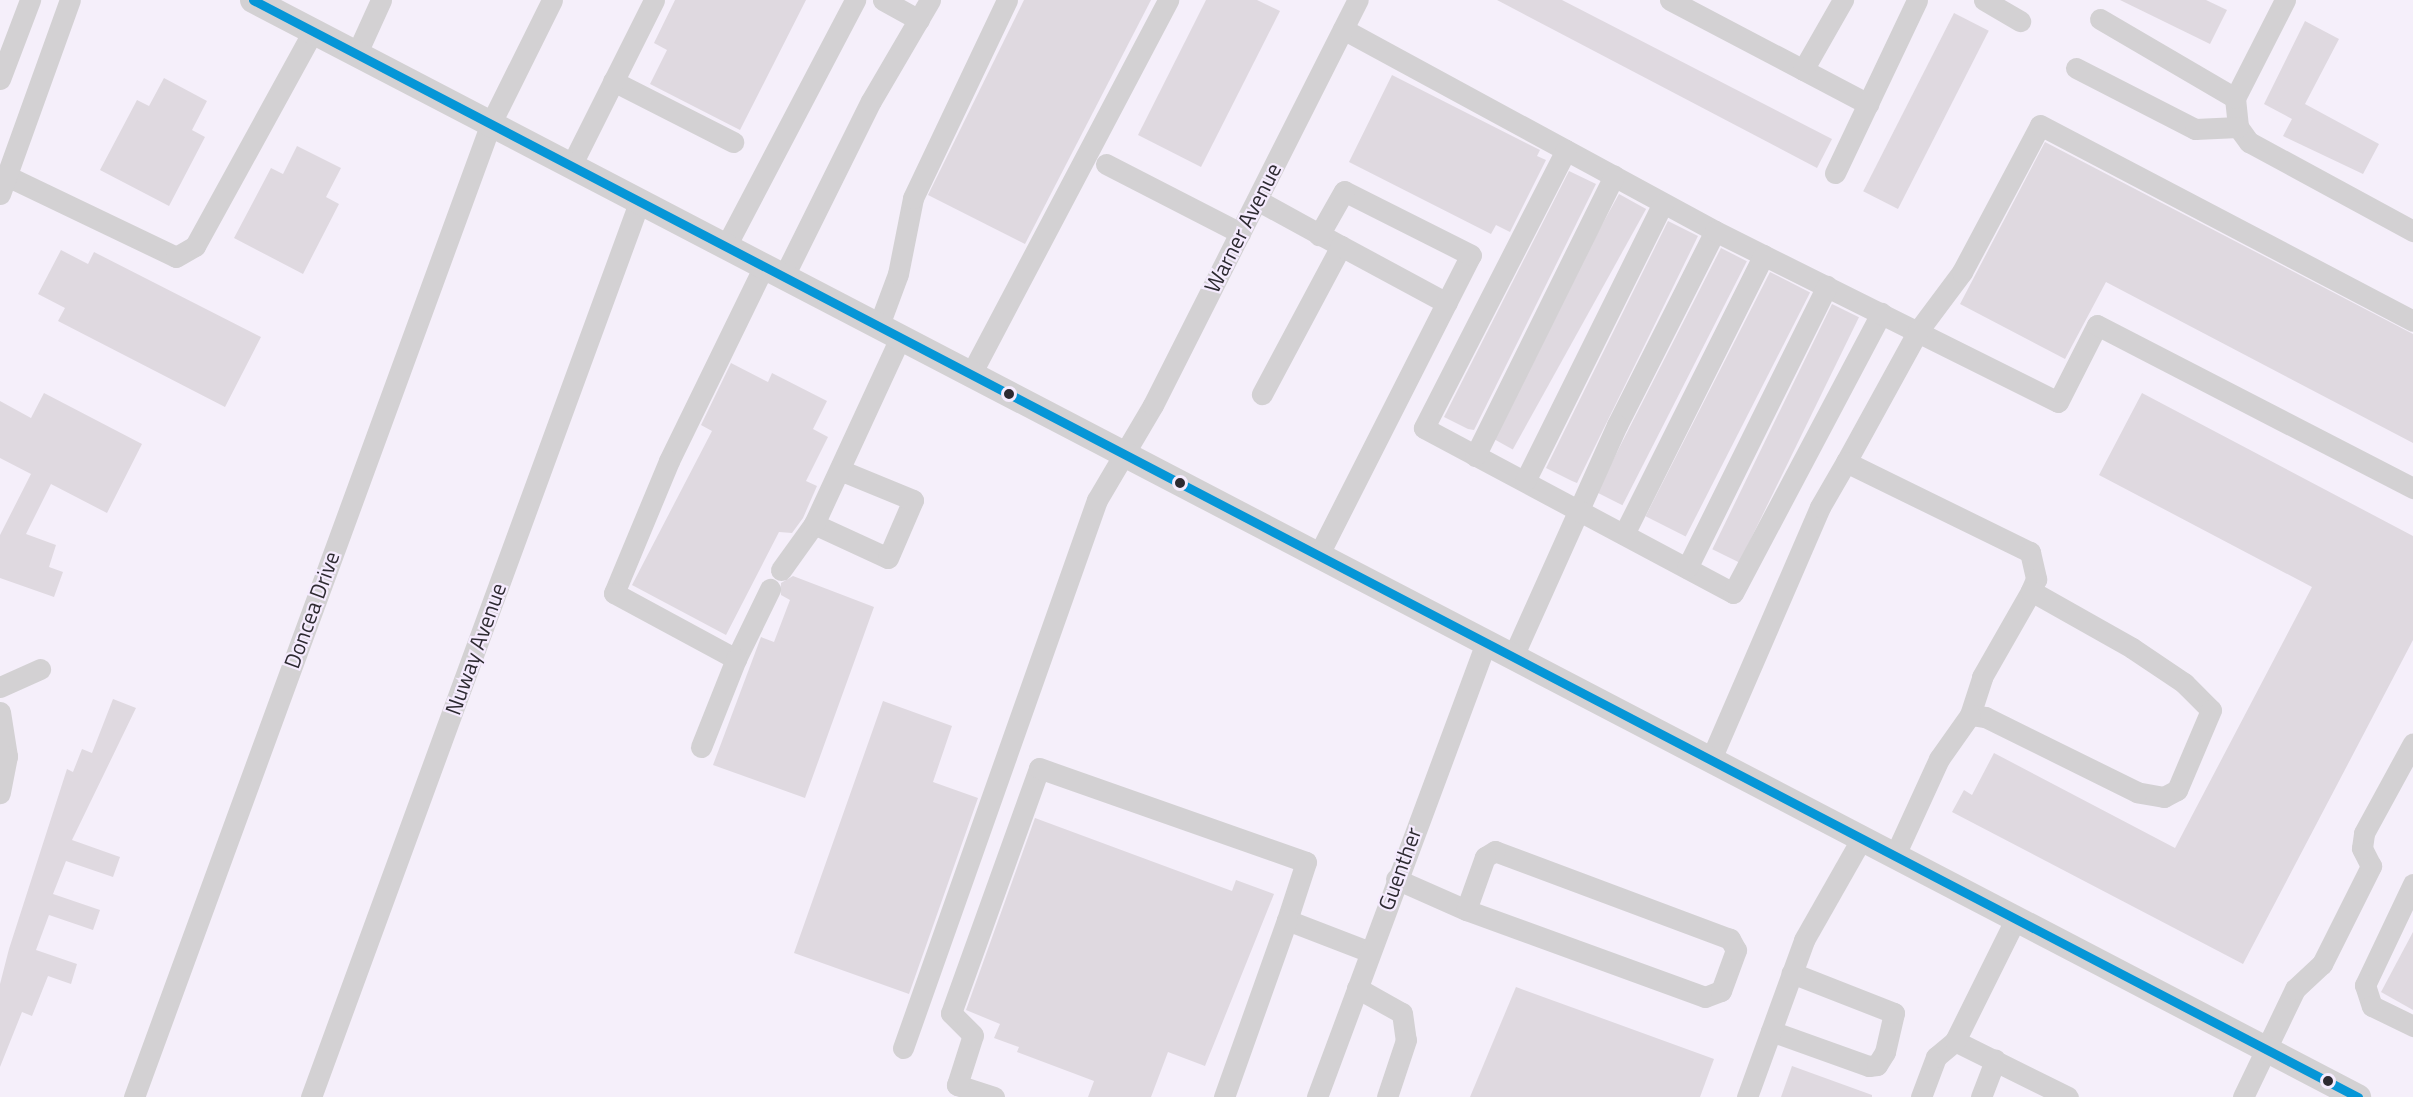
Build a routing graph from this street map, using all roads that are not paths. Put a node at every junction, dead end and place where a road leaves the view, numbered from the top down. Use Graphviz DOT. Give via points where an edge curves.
graph roads {
  1 [pos="30,0"];
  2 [pos="70,0"];
  3 [pos="253,0"];
  4 [pos="381,0"];
  5 [pos="552,0"];
  6 [pos="654,0"];
  7 [pos="855,0"];
  8 [pos="883,0"];
  9 [pos="930,0"];
  10 [pos="1007,0"];
  11 [pos="1168,0"];
  12 [pos="1358,0"];
  13 [pos="1670,0"];
  14 [pos="1843,0"];
  15 [pos="1917,0"];
  16 [pos="1984,0"];
  17 [pos="2285,0"];
  18 [pos="2100,19"];
  19 [pos="919,20"];
  20 [pos="2020,21"];
  21 [pos="1343,30"];
  22 [pos="313,31"];
  23 [pos="357,53"];
  24 [pos="2076,68"];
  25 [pos="1803,70"];
  26 [pos="0,79"];
  27 [pos="613,81"];
  28 [pos="2235,98"];
  29 [pos="1868,104"];
  30 [pos="491,123"];
  31 [pos="2238,127"];
  32 [pos="733,142"];
  33 [pos="1566,150"];
  34 [pos="572,164"];
  35 [pos="1106,164"];
  36 [pos="1835,173"];
  37 [pos="1614,176"];
  38 [pos="4,177"];
  39 [pos="640,200"];
  40 [pos="1257,200"];
  41 [pos="1663,203"];
  42 [pos="1715,231"];
  43 [pos="2413,231"];
  44 [pos="1240,233"];
  45 [pos="1319,235"];
  46 [pos="726,246"];
  47 [pos="1341,246"];
  48 [pos="1764,255"];
  49 [pos="774,271"];
  50 [pos="1827,286"];
  51 [pos="1447,303"];
  52 [pos="1881,313"];
  53 [pos="2413,321"];
  54 [pos="890,330"];
  55 [pos="1918,331"];
  56 [pos="971,374"];
  57 [pos="1262,394"];
  58 [pos="1125,454"];
  59 [pos="1476,456"];
  60 [pos="1846,462"];
  61 [pos="840,470"];
  62 [pos="1525,481"];
  63 [pos="2413,488"];
  64 [pos="1578,509"];
  65 [pos="814,524"];
  66 [pos="1624,534"];
  67 [pos="1319,554"];
  68 [pos="1687,568"];
  69 [pos="781,570"];
  70 [pos="770,589"];
  71 [pos="2031,591"];
  72 [pos="1485,642"];
  73 [pos="1513,656"];
  74 [pos="736,659"];
  75 [pos="40,669"];
  76 [pos="0,687"];
  77 [pos="0,712"];
  78 [pos="1970,715"];
  79 [pos="2413,743"];
  80 [pos="701,747"];
  81 [pos="1711,759"];
  82 [pos="0,793"];
  83 [pos="1862,838"];
  84 [pos="1895,855"];
  85 [pos="1396,879"];
  86 [pos="2413,884"];
  87 [pos="1466,910"];
  88 [pos="2016,918"];
  89 [pos="1287,920"];
  90 [pos="1370,952"];
  91 [pos="1792,973"];
  92 [pos="1357,988"];
  93 [pos="2413,1026"];
  94 [pos="1771,1031"];
  95 [pos="1955,1041"];
  96 [pos="2263,1047"];
  97 [pos="903,1048"];
  98 [pos="1995,1060"];
  99 [pos="2046,1092"];
  100 [pos="134,1097"];
  101 [pos="311,1097"];
  102 [pos="994,1097"];
  103 [pos="1224,1097"];
  104 [pos="1317,1097"];
  105 [pos="1387,1097"];
  106 [pos="1747,1097"];
  107 [pos="1922,1097"];
  108 [pos="1981,1097"];
  109 [pos="2068,1097"];
  110 [pos="2243,1097"];
  111 [pos="2358,1097"];
  1 -- 26 [label="street"];
  2 -- 38 [label="street"];
  3 -- 22 [label="main road"];
  4 -- 23 [label="street"];
  5 -- 30 [label="street, Doncea Drive"];
  6 -- 27 [label="street"];
  7 -- 46 [label="street"];
  8 -- 19 [label="street"];
  9 -- 19 [label="street"];
  10 -- 54 [label="street" via="913,198"];
  11 -- 56 [label="street"];
  12 -- 21 [label="street, Warner Avenue"];
  13 -- 25 [label="street"];
  14 -- 25 [label="street"];
  15 -- 29 [label="street"];
  16 -- 20 [label="street"];
  17 -- 28 [label="street"];
  18 -- 28 [label="street"];
  19 -- 49 [label="street"];
  21 -- 33 [label="street"];
  21 -- 40 [label="street, Warner Avenue"];
  22 -- 23 [label="main road"];
  22 -- 38 [label="street" via="195,246 176,256"];
  23 -- 30 [label="main road"];
  24 -- 31 [label="street" via="2195,129"];
  25 -- 29 [label="street"];
  27 -- 32 [label="street"];
  27 -- 34 [label="street"];
  28 -- 31 [label="street"];
  29 -- 36 [label="street"];
  30 -- 34 [label="main road"];
  30 -- 100 [label="street, Doncea Drive"];
  31 -- 43 [label="street" via="2249,142"];
  33 -- 37 [label="street"];
  33 -- 59 [label="street" via="1424,428"];
  34 -- 39 [label="main road"];
  35 -- 44 [label="street"];
  37 -- 41 [label="street"];
  37 -- 59 [label="street"];
  39 -- 46 [label="main road"];
  39 -- 101 [label="street, Nuway Avenue"];
  40 -- 44 [label="street, Warner Avenue"];
  40 -- 45 [label="street"];
  41 -- 42 [label="street"];
  41 -- 62 [label="street"];
  42 -- 48 [label="street"];
  42 -- 64 [label="street"];
  44 -- 58 [label="street, Warner Avenue"];
  45 -- 47 [label="street"];
  45 -- 51 [label="street" via="1344,191 1471,255"];
  46 -- 49 [label="main road"];
  47 -- 51 [label="street"];
  47 -- 57 [label="street"];
  48 -- 50 [label="street"];
  48 -- 66 [label="street"];
  49 -- 54 [label="main road"];
  49 -- 74 [label="street" via="669,461 614,592"];
  50 -- 52 [label="street"];
  50 -- 68 [label="street"];
  51 -- 67 [label="street"];
  52 -- 55 [label="street"];
  52 -- 68 [label="street" via="1733,593"];
  53 -- 55 [label="street" via="2040,125 1962,272"];
  54 -- 56 [label="main road"];
  54 -- 61 [label="street"];
  55 -- 60 [label="street"];
  55 -- 63 [label="street" via="2058,402 2097,325"];
  56 -- 58 [label="main road"];
  58 -- 67 [label="main road"];
  58 -- 97 [label="street, Warner Avenue" via="1097,500"];
  59 -- 62 [label="street"];
  60 -- 71 [label="street" via="2030,552 2036,579"];
  60 -- 81 [label="street" via="1820,507"];
  61 -- 65 [label="street"];
  61 -- 65 [label="street" via="913,500 888,558"];
  62 -- 64 [label="street"];
  64 -- 66 [label="street"];
  64 -- 73 [label="street"];
  65 -- 69 [label="street"];
  66 -- 68 [label="street"];
  67 -- 72 [label="main road"];
  70 -- 74 [label="street"];
  71 -- 78 [label="street" via="1982,677"];
  71 -- 78 [label="street" via="2184,683 2211,710 2202,740 2177,790 2164,797 2137,792 1985,717"];
  72 -- 73 [label="main road"];
  72 -- 85 [label="street, Guenther"];
  73 -- 81 [label="main road"];
  74 -- 80 [label="street"];
  75 -- 76 [label="street"];
  77 -- 82 [label="street" via="7,756"];
  78 -- 84 [label="street" via="1939,759"];
  79 -- 96 [label="street" via="2364,833 2362,848 2371,866 2322,964 2295,989"];
  81 -- 83 [label="main road"];
  83 -- 84 [label="main road"];
  83 -- 91 [label="street" via="1804,940"];
  84 -- 88 [label="main road"];
  85 -- 87 [label="street"];
  85 -- 90 [label="street, Guenther"];
  86 -- 93 [label="street" via="2365,985 2372,1006"];
  87 -- 87 [label="street" via="1705,997 1721,991 1736,950 1730,939 1495,851 1485,857"];
  88 -- 95 [label="street"];
  88 -- 96 [label="main road"];
  89 -- 90 [label="street"];
  89 -- 102 [label="street" via="1306,862 1039,768 951,1013 973,1035 957,1085"];
  89 -- 103 [label="street"];
  90 -- 92 [label="street, Guenther"];
  91 -- 94 [label="street"];
  91 -- 94 [label="street" via="1894,1013 1885,1052 1877,1065 1869,1066"];
  92 -- 104 [label="street, Guenther"];
  92 -- 105 [label="street" via="1402,1013 1406,1040"];
  94 -- 106 [label="street"];
  95 -- 98 [label="street"];
  95 -- 107 [label="street" via="1936,1057"];
  96 -- 110 [label="street"];
  96 -- 111 [label="main road"];
  98 -- 99 [label="street"];
  98 -- 108 [label="street"];
  99 -- 109 [label="street"];
}
